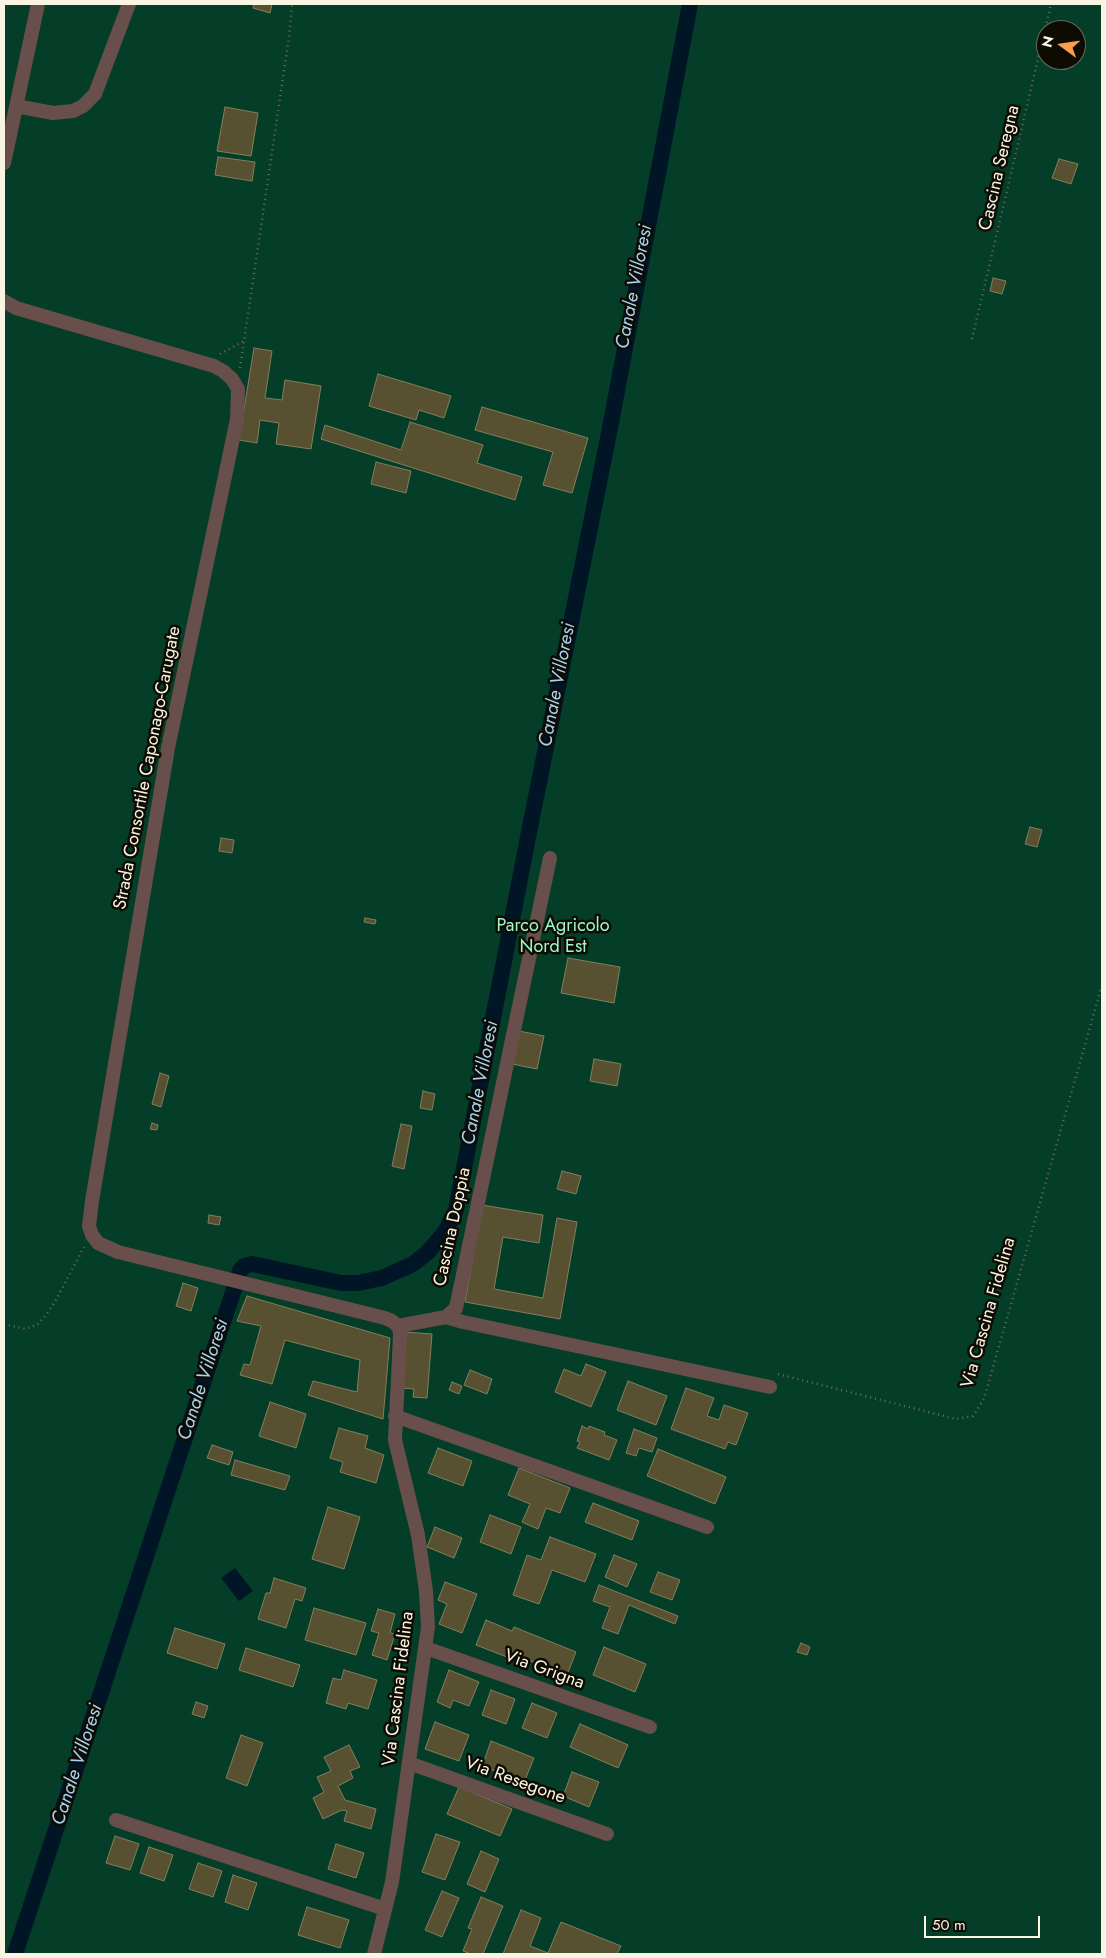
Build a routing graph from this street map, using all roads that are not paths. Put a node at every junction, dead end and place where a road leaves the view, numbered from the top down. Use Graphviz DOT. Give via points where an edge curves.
graph roads {
  1 [pos="38,4"];
  2 [pos="129,4"];
  3 [pos="16,106"];
  4 [pos="4,163"];
  5 [pos="4,301"];
  6 [pos="550,858"];
  7 [pos="446,1316"];
  8 [pos="398,1326"];
  9 [pos="770,1387"];
  10 [pos="395,1416"];
  11 [pos="707,1528"];
  12 [pos="426,1648"];
  13 [pos="650,1727"];
  14 [pos="409,1763"];
  15 [pos="116,1820"];
  16 [pos="607,1834"];
  17 [pos="385,1909"];
  18 [pos="374,1954"];
  1 -- 3 [label="street"];
  2 -- 3 [label="street" via="95,94 83,106 73,111 53,113"];
  3 -- 4 [label="street"];
  5 -- 8 [label="street, Strada Consortile Caponago-Carugate" via="16,308 214,366 235,382 239,396 237,419 168,748 89,1219 91,1233 98,1243 109,1249 385,1318"];
  6 -- 7 [label="street, Cascina Doppia" via="456,1308"];
  7 -- 8 [label="street"];
  7 -- 9 [label="street"];
  8 -- 10 [label="street, Via Cascina Fidelina"];
  10 -- 11 [label="street"];
  10 -- 12 [label="street, Via Cascina Fidelina" via="395,1440 424,1566 428,1615"];
  12 -- 13 [label="street, Via Grigna"];
  12 -- 14 [label="street, Via Cascina Fidelina"];
  14 -- 16 [label="street, Via Resegone"];
  14 -- 17 [label="street, Via Cascina Fidelina" via="392,1882"];
  15 -- 17 [label="street"];
  17 -- 18 [label="street, Via Cascina Fidelina"];
}
